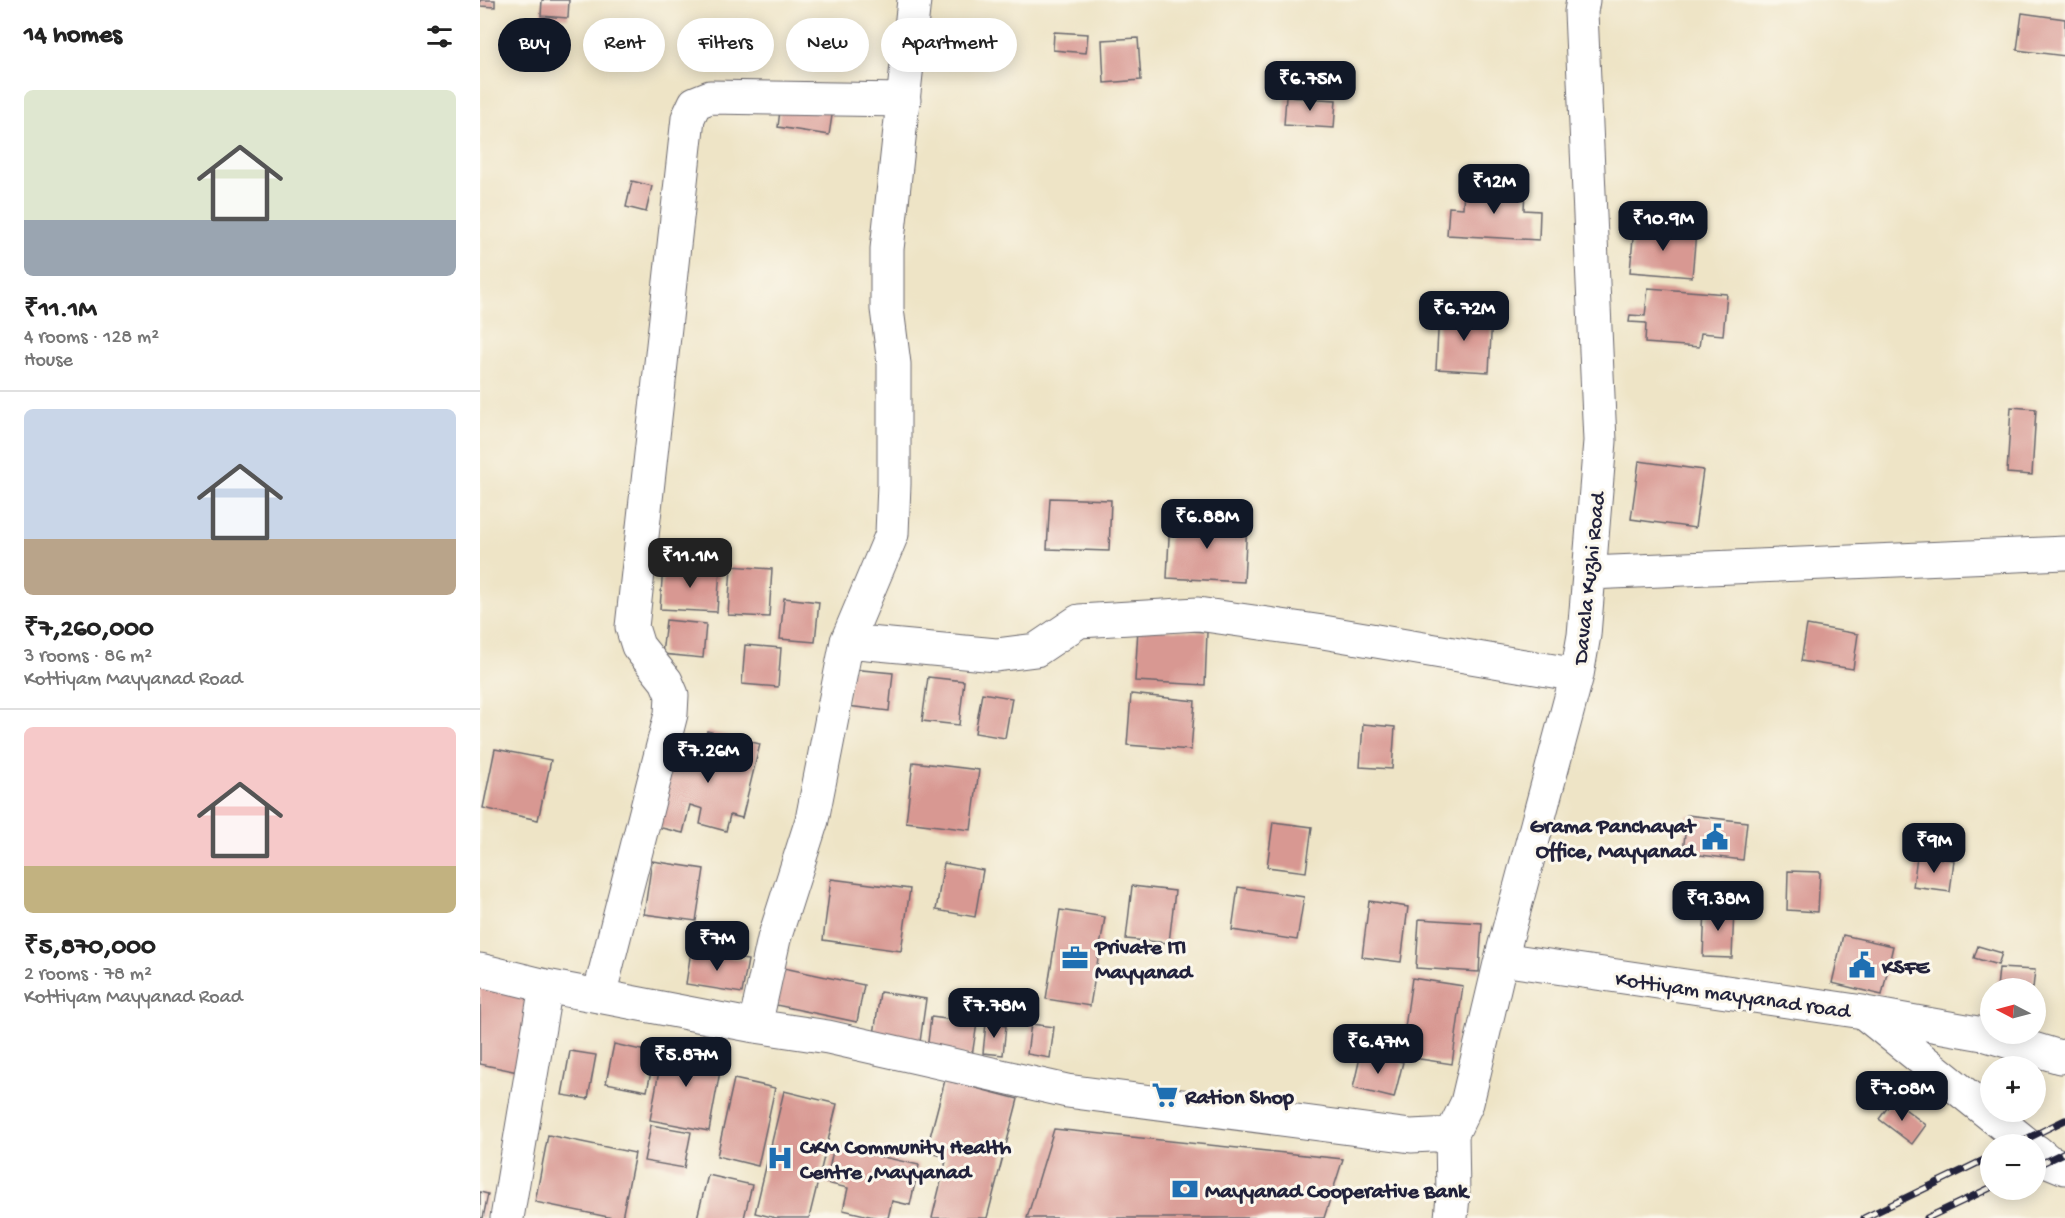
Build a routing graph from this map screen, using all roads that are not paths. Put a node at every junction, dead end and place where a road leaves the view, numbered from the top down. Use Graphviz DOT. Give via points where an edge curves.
graph roads {
  1 [pos="914,0"];
  2 [pos="1583,0"];
  3 [pos="904,99"];
  4 [pos="2065,553"];
  5 [pos="1589,573"];
  6 [pos="847,641"];
  7 [pos="1577,675"];
  8 [pos="1501,959"];
  9 [pos="480,970"];
  10 [pos="546,986"];
  11 [pos="598,996"];
  12 [pos="1863,1012"];
  13 [pos="755,1026"];
  14 [pos="2065,1056"];
  15 [pos="1452,1134"];
  16 [pos="2015,1134"];
  17 [pos="2046,1159"];
  18 [pos="2065,1168"];
  19 [pos="507,1218"];
  20 [pos="1451,1218"];
  1 -- 3 [label="street"];
  2 -- 5 [label="street, Davala Kuzhi Road" via="1600,441"];
  3 -- 6 [label="street" via="887,249 887,309 894,364 892,534"];
  3 -- 11 [label="street" via="710,97 695,103 688,118 632,627 638,646 666,681 672,695 672,714"];
  4 -- 5 [label="street"];
  5 -- 7 [label="street, Davala Kuzhi Road"];
  6 -- 7 [label="street" via="996,654 1036,650 1079,621 1198,614"];
  6 -- 13 [label="street" via="812,820 774,939"];
  7 -- 8 [label="street, Davala Kuzhi Road"];
  8 -- 12 [label="street, Kottiyam mayyanad road"];
  8 -- 15 [label="street, Davala Kuzhi Road" via="1467,1103"];
  9 -- 10 [label="street"];
  10 -- 11 [label="street"];
  10 -- 19 [label="street"];
  11 -- 13 [label="street"];
  12 -- 14 [label="street" via="1983,1034"];
  12 -- 16 [label="street, Kottiyam mayyanad road"];
  13 -- 15 [label="street" via="828,1037 1067,1091 1411,1136"];
  15 -- 20 [label="street"];
  17 -- 18 [label="street"];
}
